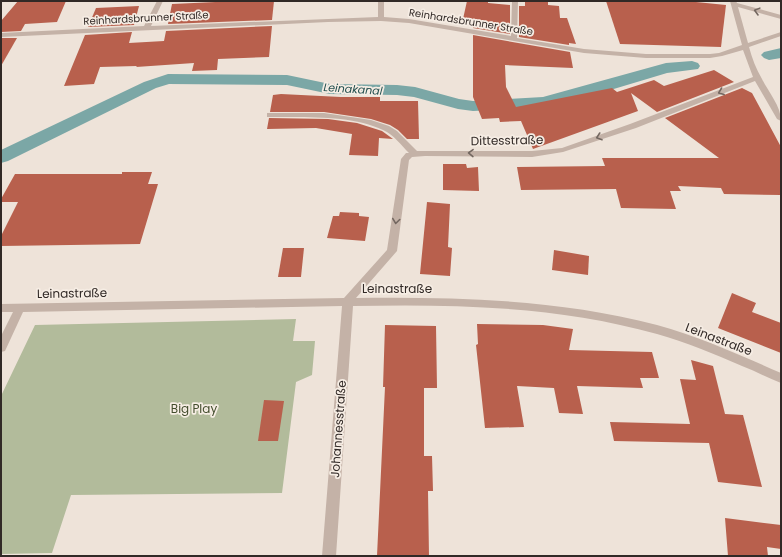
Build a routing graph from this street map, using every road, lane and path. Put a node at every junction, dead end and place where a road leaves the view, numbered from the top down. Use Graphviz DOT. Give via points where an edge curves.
graph roads {
  1 [pos="160,1"];
  2 [pos="381,1"];
  3 [pos="515,1"];
  4 [pos="733,2"];
  5 [pos="781,17"];
  6 [pos="381,19"];
  7 [pos="147,28"];
  8 [pos="781,34"];
  9 [pos="1,35"];
  10 [pos="514,39"];
  11 [pos="744,48"];
  12 [pos="757,78"];
  13 [pos="270,115"];
  14 [pos="781,119"];
  15 [pos="415,154"];
  16 [pos="348,301"];
  17 [pos="20,307"];
  18 [pos="1,308"];
  19 [pos="1,348"];
  20 [pos="781,378"];
  21 [pos="329,556"];
  1 -- 7 [label="street"];
  2 -- 6 [label="street"];
  3 -- 10 [label="street"];
  5 -- 4 [label="street, one-way"];
  4 -- 11 [label="street"];
  6 -- 7 [label="street, Reinhardsbrunner Straße"];
  6 -- 10 [label="street, Reinhardsbrunner Straße" via="409,21"];
  7 -- 9 [label="street, Reinhardsbrunner Straße"];
  8 -- 11 [label="street, Reinhardsbrunner Straße"];
  10 -- 11 [label="street, Reinhardsbrunner Straße" via="591,52 646,56 710,56"];
  11 -- 12 [label="street"];
  12 -- 14 [label="street"];
  12 -- 15 [label="street, Dittesstraße, one-way" via="563,150 532,154"];
  13 -- 15 [label="street" via="324,115 368,122 394,133"];
  15 -- 16 [label="street, one-way" via="405,159 392,251"];
  16 -- 17 [label="street, Leinastraße"];
  16 -- 20 [label="street, Leinastraße" via="461,302 517,306 639,325 728,355"];
  16 -- 21 [label="street, Johannesstraße"];
  17 -- 18 [label="street, Leinastraße"];
  17 -- 19 [label="street"];
}
